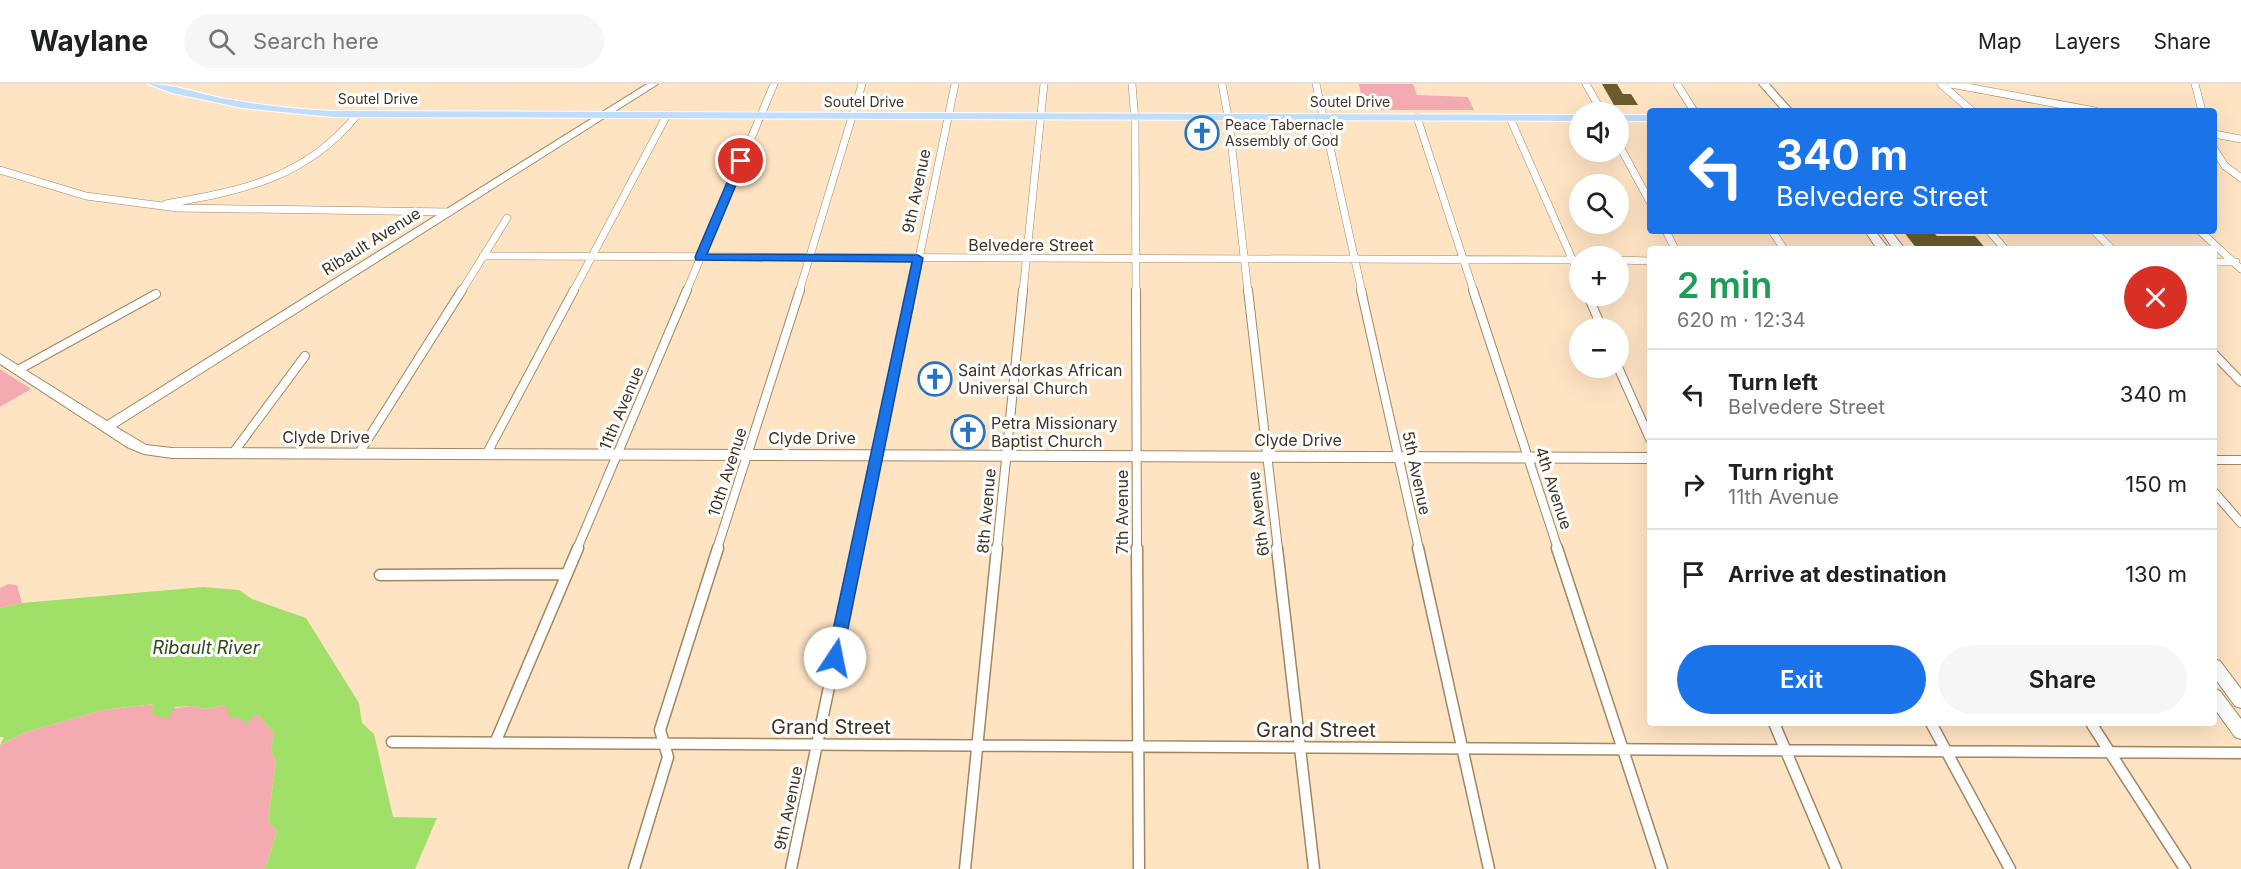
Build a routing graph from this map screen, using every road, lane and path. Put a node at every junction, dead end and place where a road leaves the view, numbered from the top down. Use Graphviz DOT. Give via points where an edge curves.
graph roads {
  1 [pos="153,84"];
  2 [pos="653,84"];
  3 [pos="774,84"];
  4 [pos="862,84"];
  5 [pos="955,84"];
  6 [pos="1044,84"];
  7 [pos="1132,84"];
  8 [pos="1222,84"];
  9 [pos="1316,84"];
  10 [pos="1586,84"];
  11 [pos="1677,84"];
  12 [pos="1764,84"];
  13 [pos="1941,84"];
  14 [pos="1952,84"];
  15 [pos="2195,84"];
  16 [pos="629,99"];
  17 [pos="1596,102"];
  18 [pos="2052,103"];
  19 [pos="1692,108"];
  20 [pos="1785,108"];
  21 [pos="1969,108"];
  22 [pos="2058,108"];
  23 [pos="2079,108"];
  24 [pos="2201,108"];
  25 [pos="357,115"];
  26 [pos="591,115"];
  27 [pos="605,115"];
  28 [pos="667,115"];
  29 [pos="1040,116"];
  30 [pos="759,117"];
  31 [pos="853,117"];
  32 [pos="948,117"];
  33 [pos="1134,117"];
  34 [pos="1228,117"];
  35 [pos="1323,117"];
  36 [pos="1417,117"];
  37 [pos="1510,117"];
  38 [pos="1569,118"];
  39 [pos="1629,118"];
  40 [pos="1647,118"];
  41 [pos="2217,135"];
  42 [pos="2241,139"];
  43 [pos="2217,154"];
  44 [pos="1628,162"];
  45 [pos="0,170"];
  46 [pos="2241,178"];
  47 [pos="225,193"];
  48 [pos="1647,196"];
  49 [pos="158,206"];
  50 [pos="219,210"];
  51 [pos="449,212"];
  52 [pos="507,218"];
  53 [pos="1992,234"];
  54 [pos="2097,234"];
  55 [pos="2204,234"];
  56 [pos="1570,246"];
  57 [pos="2002,246"];
  58 [pos="2109,246"];
  59 [pos="483,256"];
  60 [pos="591,257"];
  61 [pos="700,257"];
  62 [pos="810,258"];
  63 [pos="918,258"];
  64 [pos="1027,259"];
  65 [pos="1136,259"];
  66 [pos="1245,259"];
  67 [pos="1354,260"];
  68 [pos="1463,260"];
  69 [pos="1569,260"];
  70 [pos="1629,260"];
  71 [pos="1647,261"];
  72 [pos="2217,262"];
  73 [pos="2237,262"];
  74 [pos="2241,269"];
  75 [pos="156,294"];
  76 [pos="305,356"];
  77 [pos="2217,357"];
  78 [pos="0,358"];
  79 [pos="18,370"];
  80 [pos="1623,378"];
  81 [pos="2241,382"];
  82 [pos="107,427"];
  83 [pos="1647,432"];
  84 [pos="233,453"];
  85 [pos="359,453"];
  86 [pos="487,453"];
  87 [pos="618,454"];
  88 [pos="748,454"];
  89 [pos="876,455"];
  90 [pos="1006,455"];
  91 [pos="1137,456"];
  92 [pos="1267,456"];
  93 [pos="1398,456"];
  94 [pos="1528,457"];
  95 [pos="1647,458"];
  96 [pos="2217,460"];
  97 [pos="2241,460"];
  98 [pos="2217,495"];
  99 [pos="2241,523"];
  100 [pos="566,574"];
  101 [pos="380,575"];
  102 [pos="2217,669"];
  103 [pos="2217,700"];
  104 [pos="2241,701"];
  105 [pos="1775,726"];
  106 [pos="1933,726"];
  107 [pos="2093,726"];
  108 [pos="2241,732"];
  109 [pos="392,742"];
  110 [pos="495,743"];
  111 [pos="664,744"];
  112 [pos="817,745"];
  113 [pos="977,747"];
  114 [pos="1138,747"];
  115 [pos="1300,748"];
  116 [pos="1462,749"];
  117 [pos="1623,750"];
  118 [pos="1786,751"];
  119 [pos="1946,751"];
  120 [pos="2109,752"];
  121 [pos="2241,753"];
  122 [pos="634,869"];
  123 [pos="791,869"];
  124 [pos="964,869"];
  125 [pos="1139,869"];
  126 [pos="1314,869"];
  127 [pos="1489,869"];
  128 [pos="1662,869"];
  129 [pos="1836,869"];
  130 [pos="2010,869"];
  131 [pos="2184,869"];
  1 -- 25 [label="main road, Soutel Drive" via="250,108"];
  2 -- 16 [label="street, Ribault Avenue"];
  3 -- 30 [label="street, 11th Avenue"];
  4 -- 31 [label="street, 10th Avenue"];
  5 -- 32 [label="street, 9th Avenue"];
  6 -- 29 [label="street, 8th Avenue"];
  7 -- 33 [label="street, 7th Avenue"];
  8 -- 34 [label="street, 6th Avenue"];
  9 -- 35 [label="street, 5th Avenue"];
  10 -- 17 [label="street"];
  11 -- 19 [label="street"];
  12 -- 20 [label="street"];
  13 -- 21 [label="street"];
  14 -- 18 [label="street"];
  15 -- 24 [label="street"];
  16 -- 26 [label="street"];
  16 -- 27 [label="street, Ribault Avenue"];
  18 -- 22 [label="street"];
  18 -- 23 [label="street"];
  25 -- 26 [label="main road, Soutel Drive"];
  25 -- 47 [label="street" via="330,145 297,167"];
  26 -- 27 [label="main road, Soutel Drive"];
  27 -- 28 [label="main road, Soutel Drive"];
  27 -- 51 [label="street, Ribault Avenue"];
  28 -- 30 [label="main road, Soutel Drive"];
  28 -- 60 [label="street"];
  29 -- 32 [label="main road, Soutel Drive"];
  29 -- 33 [label="main road, Soutel Drive"];
  29 -- 64 [label="street, 8th Avenue"];
  30 -- 31 [label="main road, Soutel Drive"];
  30 -- 61 [label="street, 11th Avenue"];
  31 -- 32 [label="main road, Soutel Drive"];
  31 -- 62 [label="street, 10th Avenue"];
  32 -- 63 [label="street, 9th Avenue"];
  33 -- 34 [label="main road, Soutel Drive"];
  33 -- 65 [label="street, 7th Avenue"];
  34 -- 35 [label="main road, Soutel Drive"];
  34 -- 66 [label="street, 6th Avenue"];
  35 -- 36 [label="main road, Soutel Drive"];
  35 -- 67 [label="street, 5th Avenue"];
  36 -- 37 [label="main road, Soutel Drive"];
  36 -- 68 [label="street, 4th Avenue"];
  37 -- 38 [label="main road, Soutel Drive"];
  37 -- 56 [label="street"];
  39 -- 40 [label="main road"];
  41 -- 42 [label="street"];
  43 -- 46 [label="street"];
  44 -- 48 [label="street"];
  45 -- 49 [label="street" via="86,196"];
  47 -- 49 [label="street"];
  47 -- 50 [label="street"];
  49 -- 50 [label="street"];
  50 -- 51 [label="street"];
  51 -- 82 [label="street, Ribault Avenue"];
  52 -- 59 [label="street"];
  53 -- 57 [label="street"];
  54 -- 58 [label="street"];
  55 -- 73 [label="street"];
  59 -- 60 [label="street, Belvedere Street"];
  59 -- 85 [label="street"];
  60 -- 61 [label="street, Belvedere Street"];
  60 -- 86 [label="street"];
  61 -- 62 [label="street, Belvedere Street"];
  61 -- 87 [label="street, 11th Avenue"];
  62 -- 63 [label="street, Belvedere Street"];
  62 -- 88 [label="street, 10th Avenue"];
  63 -- 64 [label="street, Belvedere Street"];
  63 -- 89 [label="street, 9th Avenue"];
  64 -- 65 [label="street, Belvedere Street"];
  64 -- 90 [label="street, 8th Avenue"];
  65 -- 66 [label="street, Belvedere Street"];
  65 -- 91 [label="street, 7th Avenue"];
  66 -- 67 [label="street, Belvedere Street"];
  66 -- 92 [label="street, 6th Avenue"];
  67 -- 68 [label="street, Belvedere Street"];
  67 -- 93 [label="street, 5th Avenue"];
  68 -- 69 [label="street, Belvedere Street"];
  68 -- 94 [label="street, 4th Avenue"];
  70 -- 71 [label="street"];
  72 -- 73 [label="street"];
  73 -- 74 [label="street"];
  75 -- 79 [label="street"];
  76 -- 84 [label="street"];
  77 -- 81 [label="street"];
  78 -- 79 [label="street, Clyde Drive"];
  79 -- 82 [label="street, Clyde Drive"];
  80 -- 83 [label="street"];
  82 -- 84 [label="street, Clyde Drive" via="132,444 156,452"];
  84 -- 85 [label="street, Clyde Drive"];
  85 -- 86 [label="street, Clyde Drive"];
  86 -- 87 [label="street, Clyde Drive"];
  87 -- 88 [label="street, Clyde Drive"];
  87 -- 100 [label="street, 11th Avenue"];
  88 -- 89 [label="street, Clyde Drive"];
  88 -- 111 [label="street, 10th Avenue" via="660,730"];
  89 -- 90 [label="street, Clyde Drive"];
  89 -- 112 [label="street, 9th Avenue"];
  90 -- 91 [label="street, Clyde Drive"];
  90 -- 113 [label="street, 8th Avenue"];
  91 -- 92 [label="street, Clyde Drive"];
  91 -- 114 [label="street, 7th Avenue"];
  92 -- 93 [label="street, Clyde Drive"];
  92 -- 115 [label="street, 6th Avenue"];
  93 -- 94 [label="street, Clyde Drive"];
  93 -- 116 [label="street, 5th Avenue"];
  94 -- 95 [label="street, Clyde Drive"];
  94 -- 117 [label="street, 4th Avenue"];
  96 -- 97 [label="street"];
  98 -- 99 [label="street"];
  100 -- 101 [label="street"];
  100 -- 110 [label="street, 11th Avenue"];
  102 -- 104 [label="street"];
  103 -- 108 [label="street"];
  105 -- 118 [label="street"];
  106 -- 119 [label="street"];
  107 -- 120 [label="street"];
  109 -- 110 [label="street, Grand Street"];
  110 -- 111 [label="street, Grand Street"];
  111 -- 112 [label="street, Grand Street"];
  111 -- 122 [label="street, 10th Avenue" via="668,757"];
  112 -- 113 [label="street, Grand Street"];
  112 -- 123 [label="street, 9th Avenue"];
  113 -- 114 [label="street, Grand Street"];
  113 -- 124 [label="street, 8th Avenue"];
  114 -- 115 [label="street, Grand Street"];
  114 -- 125 [label="street, 7th Avenue"];
  115 -- 116 [label="street, Grand Street"];
  115 -- 126 [label="street, 6th Avenue"];
  116 -- 117 [label="street, Grand Street"];
  116 -- 127 [label="street, 5th Avenue"];
  117 -- 118 [label="street, Grand Street"];
  117 -- 128 [label="street, 4th Avenue"];
  118 -- 119 [label="street, Grand Street"];
  118 -- 129 [label="street"];
  119 -- 120 [label="street, Grand Street"];
  119 -- 130 [label="street"];
  120 -- 121 [label="street, Grand Street"];
  120 -- 131 [label="street"];
}
